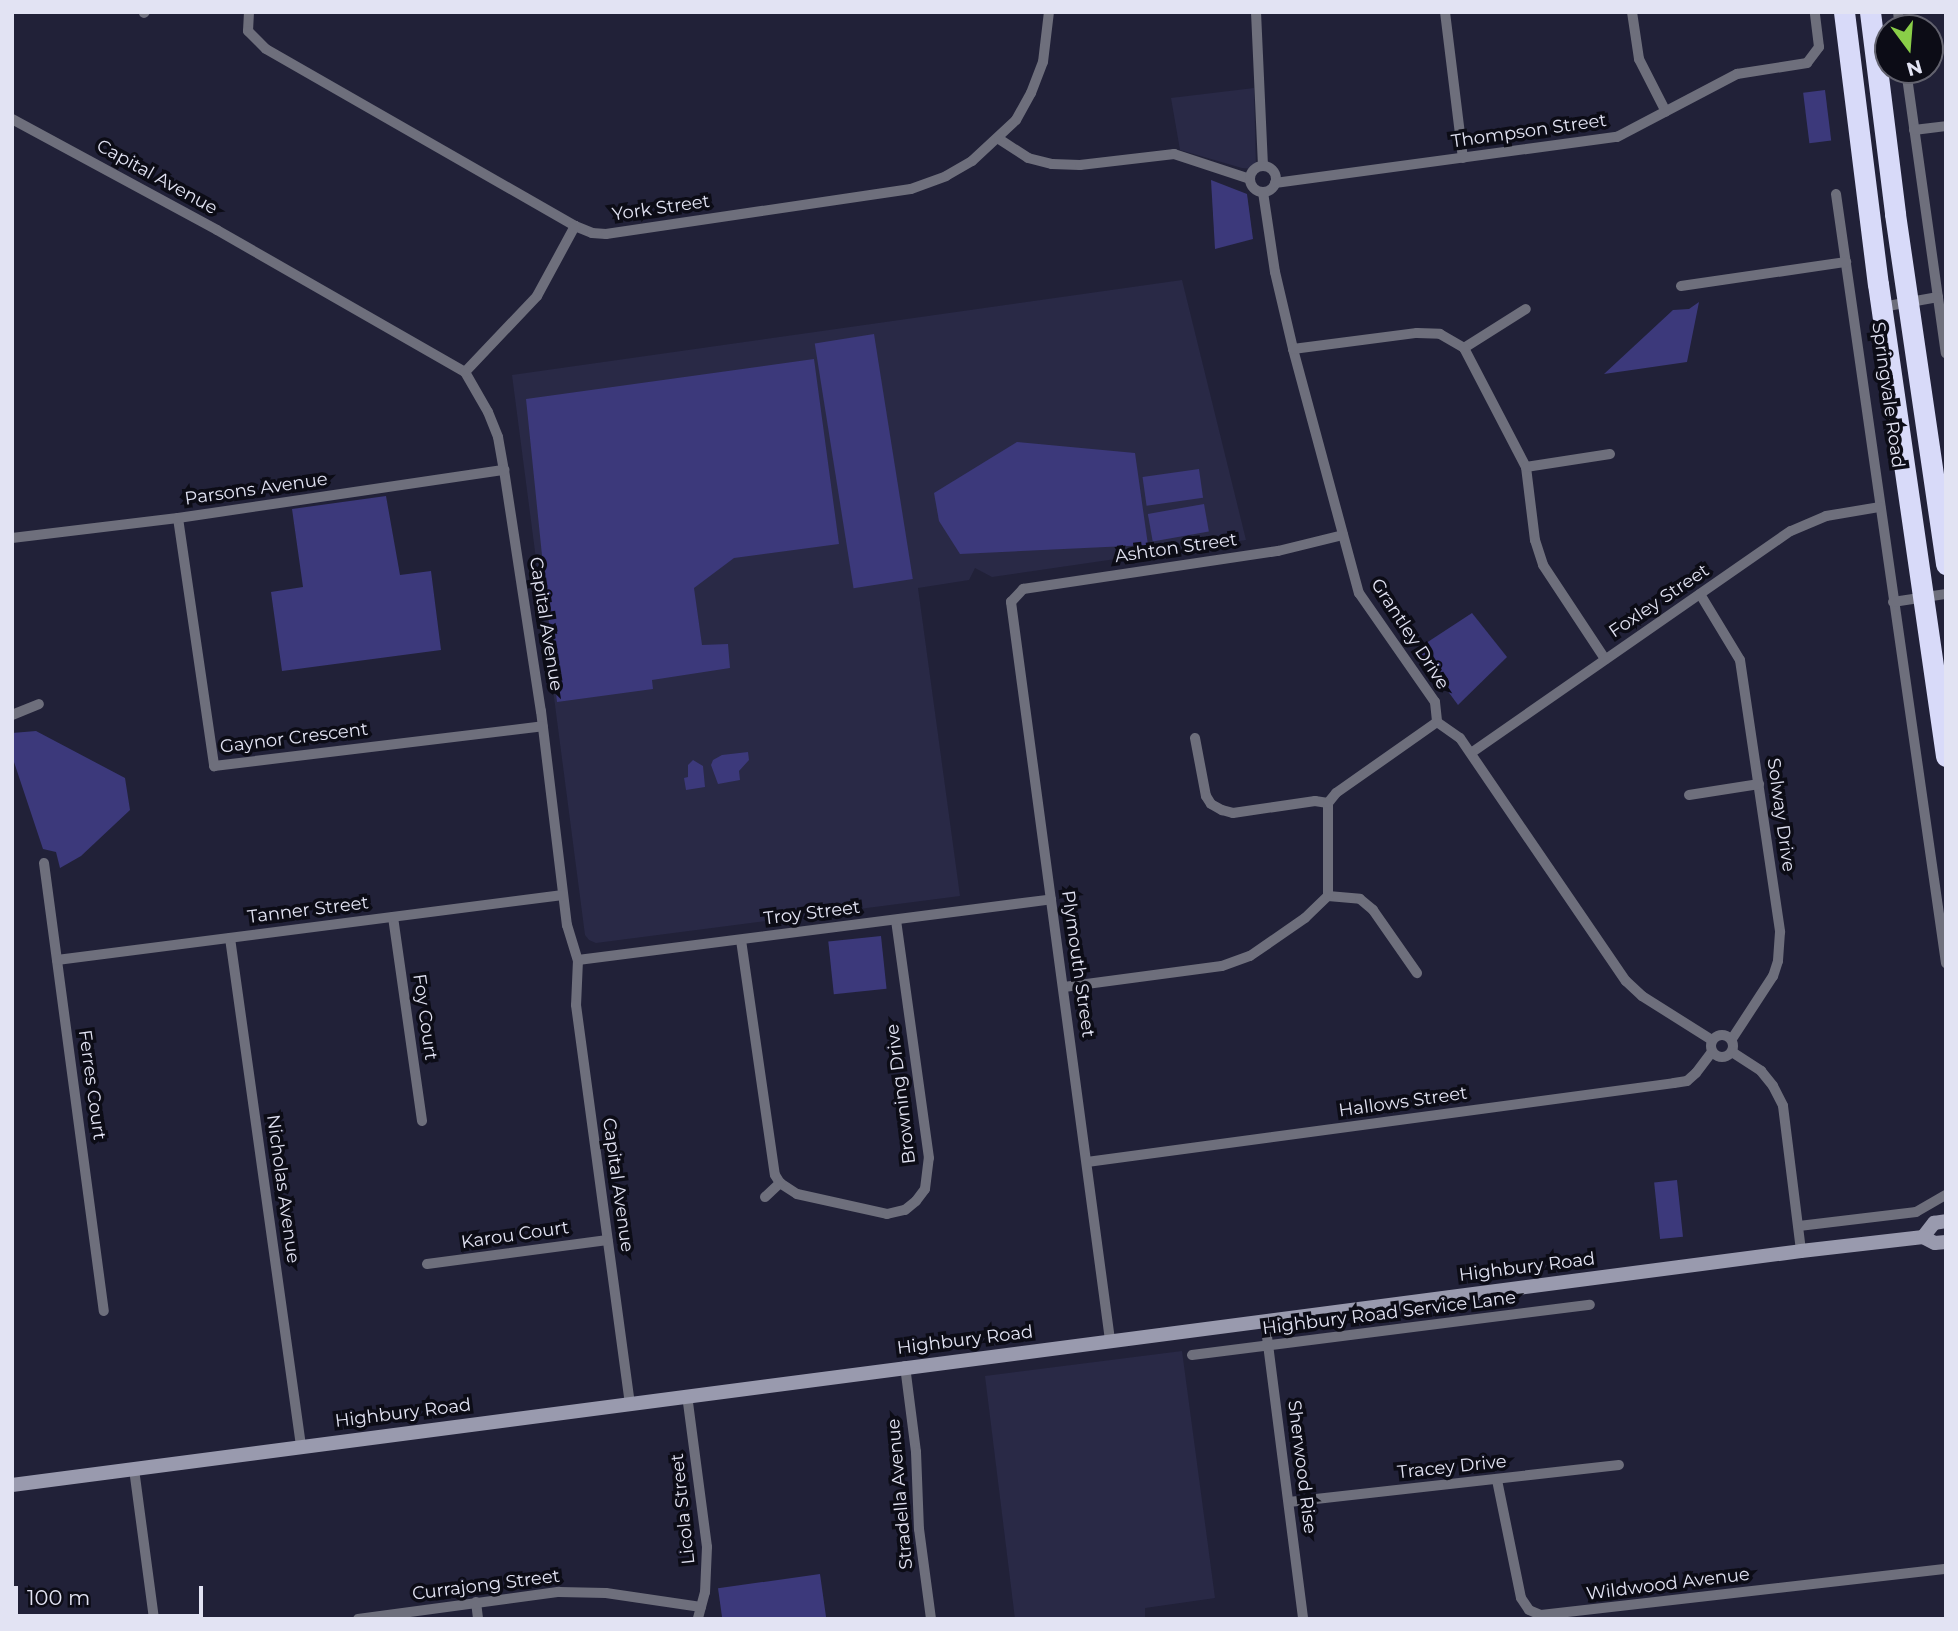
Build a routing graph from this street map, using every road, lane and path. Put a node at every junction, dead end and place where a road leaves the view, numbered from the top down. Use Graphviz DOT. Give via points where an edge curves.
graph roads {
  1 [pos="249,12"];
  2 [pos="1049,12"];
  3 [pos="1256,12"];
  4 [pos="1445,12"];
  5 [pos="1632,12"];
  6 [pos="1815,12"];
  7 [pos="1844,12"];
  8 [pos="1870,12"];
  9 [pos="1908,84"];
  10 [pos="1666,112"];
  11 [pos="12,120"];
  12 [pos="1946,126"];
  13 [pos="1913,130"];
  14 [pos="999,139"];
  15 [pos="1463,158"];
  16 [pos="1263,166"];
  17 [pos="1250,179"];
  18 [pos="1275,183"];
  19 [pos="1264,192"];
  20 [pos="1836,194"];
  21 [pos="575,226"];
  22 [pos="1846,262"];
  23 [pos="1681,286"];
  24 [pos="1938,297"];
  25 [pos="1908,302"];
  26 [pos="1881,307"];
  27 [pos="1525,309"];
  28 [pos="1464,348"];
  29 [pos="1293,349"];
  30 [pos="1946,353"];
  31 [pos="465,372"];
  32 [pos="1610,454"];
  33 [pos="1526,467"];
  34 [pos="505,470"];
  35 [pos="1880,507"];
  36 [pos="178,518"];
  37 [pos="1343,535"];
  38 [pos="12,538"];
  39 [pos="1946,564"];
  40 [pos="1015,594"];
  41 [pos="1700,594"];
  42 [pos="1946,594"];
  43 [pos="1923,597"];
  44 [pos="1893,602"];
  45 [pos="1605,659"];
  46 [pos="39,704"];
  47 [pos="12,715"];
  48 [pos="1437,722"];
  49 [pos="543,726"];
  50 [pos="1195,738"];
  51 [pos="1471,753"];
  52 [pos="1946,756"];
  53 [pos="1759,784"];
  54 [pos="1689,795"];
  55 [pos="1328,803"];
  56 [pos="44,863"];
  57 [pos="563,895"];
  58 [pos="1328,896"];
  59 [pos="1051,899"];
  60 [pos="393,917"];
  61 [pos="896,919"];
  62 [pos="230,938"];
  63 [pos="741,940"];
  64 [pos="57,960"];
  65 [pos="578,960"];
  66 [pos="1946,964"];
  67 [pos="1417,973"];
  68 [pos="1064,987"];
  69 [pos="1732,1039"];
  70 [pos="1712,1040"];
  71 [pos="1712,1052"];
  72 [pos="1731,1052"];
  73 [pos="422,1121"];
  74 [pos="1087,1162"];
  75 [pos="780,1183"];
  76 [pos="1946,1195"];
  77 [pos="765,1197"];
  78 [pos="1946,1221"];
  79 [pos="1798,1226"];
  80 [pos="1923,1237"];
  81 [pos="607,1240"];
  82 [pos="1946,1242"];
  83 [pos="1801,1251"];
  84 [pos="427,1264"];
  85 [pos="1590,1305"];
  86 [pos="104,1311"];
  87 [pos="1265,1321"];
  88 [pos="1111,1340"];
  89 [pos="1268,1346"];
  90 [pos="1192,1355"];
  91 [pos="905,1366"];
  92 [pos="687,1395"];
  93 [pos="630,1402"];
  94 [pos="301,1446"];
  95 [pos="1619,1465"];
  96 [pos="134,1469"];
  97 [pos="1497,1480"];
  98 [pos="12,1485"];
  99 [pos="1289,1502"];
  100 [pos="1946,1569"];
  101 [pos="476,1602"];
  102 [pos="700,1613"];
  103 [pos="154,1619"];
  104 [pos="358,1619"];
  105 [pos="478,1619"];
  106 [pos="930,1619"];
  107 [pos="1303,1619"];
  1 -- 21 [label="street, York Street" via="248,31 266,49"];
  2 -- 14 [label="street, York Street" via="1043,62 1031,93"];
  3 -- 16 [label="street"];
  4 -- 15 [label="street"];
  5 -- 10 [label="street" via="1639,59"];
  6 -- 10 [label="street, Thompson Street" via="1819,47 1813,59 1737,74"];
  7 -- 26 [label="highway, Springvale Road"];
  8 -- 25 [label="highway, Springvale Road"];
  9 -- 13 [label="street"];
  10 -- 15 [label="street, Thompson Street" via="1614,138"];
  11 -- 31 [label="street, Capital Avenue" via="210,226"];
  12 -- 13 [label="street"];
  13 -- 24 [label="street"];
  14 -- 17 [label="street" via="1028,158 1052,164 1174,154"];
  14 -- 21 [label="street, York Street" via="958,169 911,189 607,234"];
  15 -- 18 [label="street, Thompson Street"];
  16 -- 17 [label="street"];
  16 -- 18 [label="street" via="1274,172"];
  17 -- 19 [label="street" via="1255,189"];
  18 -- 19 [label="street"];
  19 -- 29 [label="street, Grantley Drive" via="1275,272"];
  20 -- 22 [label="street, Springvale Road"];
  21 -- 31 [label="street" via="537,296"];
  22 -- 23 [label="street"];
  22 -- 35 [label="street, Springvale Road"];
  24 -- 25 [label="street, Springvale Road"];
  24 -- 30 [label="street"];
  25 -- 26 [label="street, Springvale Road"];
  25 -- 39 [label="highway, Springvale Road"];
  26 -- 43 [label="highway, Springvale Road"];
  27 -- 28 [label="street"];
  28 -- 29 [label="street" via="1440,334 1417,333"];
  28 -- 33 [label="street"];
  29 -- 37 [label="street, Grantley Drive"];
  31 -- 34 [label="street, Capital Avenue" via="498,438"];
  32 -- 33 [label="street"];
  33 -- 45 [label="street" via="1535,540 1543,565"];
  34 -- 36 [label="street, Parsons Avenue"];
  34 -- 49 [label="street, Capital Avenue"];
  35 -- 41 [label="street, Foxley Street" via="1805,524"];
  35 -- 44 [label="street, Springvale Road"];
  36 -- 38 [label="street, Parsons Avenue"];
  36 -- 49 [label="street, Gaynor Crescent" via="214,766"];
  37 -- 40 [label="street, Ashton Street" via="1278,551 1033,587"];
  37 -- 48 [label="street, Grantley Drive" via="1359,593 1434,702"];
  40 -- 59 [label="street, Plymouth Street" via="1011,610"];
  41 -- 45 [label="street, Foxley Street"];
  41 -- 53 [label="street, Solway Drive" via="1740,660"];
  42 -- 43 [label="street"];
  43 -- 44 [label="street"];
  43 -- 52 [label="highway, Springvale Road"];
  44 -- 66 [label="street, Springvale Road"];
  45 -- 51 [label="street, Foxley Street"];
  46 -- 47 [label="street"];
  48 -- 51 [label="street" via="1460,738"];
  48 -- 55 [label="street"];
  49 -- 57 [label="street, Capital Avenue"];
  50 -- 55 [label="street" via="1206,796 1222,810 1233,813"];
  51 -- 70 [label="street" via="1626,981"];
  53 -- 54 [label="street"];
  53 -- 69 [label="street, Solway Drive" via="1780,942 1773,976"];
  55 -- 58 [label="street"];
  56 -- 64 [label="street, Ferres Court"];
  57 -- 60 [label="street, Tanner Street"];
  57 -- 65 [label="street, Capital Avenue" via="570,943"];
  58 -- 67 [label="street" via="1360,899 1373,910"];
  58 -- 68 [label="street" via="1305,918 1222,966"];
  59 -- 61 [label="street, Troy Street"];
  59 -- 68 [label="street, Plymouth Street"];
  60 -- 62 [label="street, Tanner Street"];
  60 -- 73 [label="street, Foy Court"];
  61 -- 63 [label="street, Troy Street"];
  61 -- 75 [label="street, Browning Drive" via="929,1158 925,1189 905,1210 887,1214 797,1194"];
  62 -- 64 [label="street, Tanner Street"];
  62 -- 94 [label="street, Nicholas Avenue"];
  63 -- 65 [label="street, Troy Street"];
  63 -- 75 [label="street" via="772,1165"];
  64 -- 86 [label="street, Ferres Court"];
  65 -- 81 [label="street, Capital Avenue" via="576,1005"];
  68 -- 74 [label="street, Plymouth Street"];
  69 -- 70 [label="street"];
  69 -- 72 [label="street" via="1735,1046"];
  70 -- 71 [label="street"];
  71 -- 72 [label="street" via="1719,1056"];
  71 -- 74 [label="street, Hallows Street" via="1686,1081"];
  72 -- 79 [label="street" via="1760,1071 1783,1106"];
  74 -- 88 [label="street, Plymouth Street"];
  75 -- 77 [label="street"];
  76 -- 79 [label="street" via="1916,1212"];
  78 -- 80 [label="main road, Highbury Road" via="1934,1223"];
  79 -- 83 [label="street"];
  80 -- 82 [label="main road, Highbury Road"];
  80 -- 83 [label="main road, Highbury Road"];
  81 -- 84 [label="street, Karou Court"];
  81 -- 93 [label="street, Capital Avenue"];
  83 -- 87 [label="main road, Highbury Road"];
  85 -- 89 [label="street, Highbury Road Service Lane"];
  87 -- 88 [label="main road, Highbury Road"];
  87 -- 89 [label="street, Sherwood Rise"];
  88 -- 91 [label="main road, Highbury Road"];
  89 -- 90 [label="street, Highbury Road Service Lane"];
  89 -- 99 [label="street, Sherwood Rise"];
  91 -- 92 [label="main road, Highbury Road"];
  91 -- 106 [label="street, Stradella Avenue"];
  92 -- 93 [label="main road, Highbury Road"];
  92 -- 102 [label="street, Licola Street" via="707,1547"];
  93 -- 94 [label="main road, Highbury Road"];
  94 -- 96 [label="main road, Highbury Road"];
  95 -- 97 [label="street, Tracey Drive"];
  96 -- 98 [label="main road, Highbury Road"];
  96 -- 103 [label="street"];
  97 -- 99 [label="street, Tracey Drive"];
  97 -- 100 [label="street, Wildwood Avenue" via="1521,1598 1528,1610 1541,1615"];
  99 -- 107 [label="street, Sherwood Rise"];
  101 -- 102 [label="street, Currajong Street" via="606,1593"];
  101 -- 104 [label="street, Currajong Street"];
  101 -- 105 [label="street"];
}
